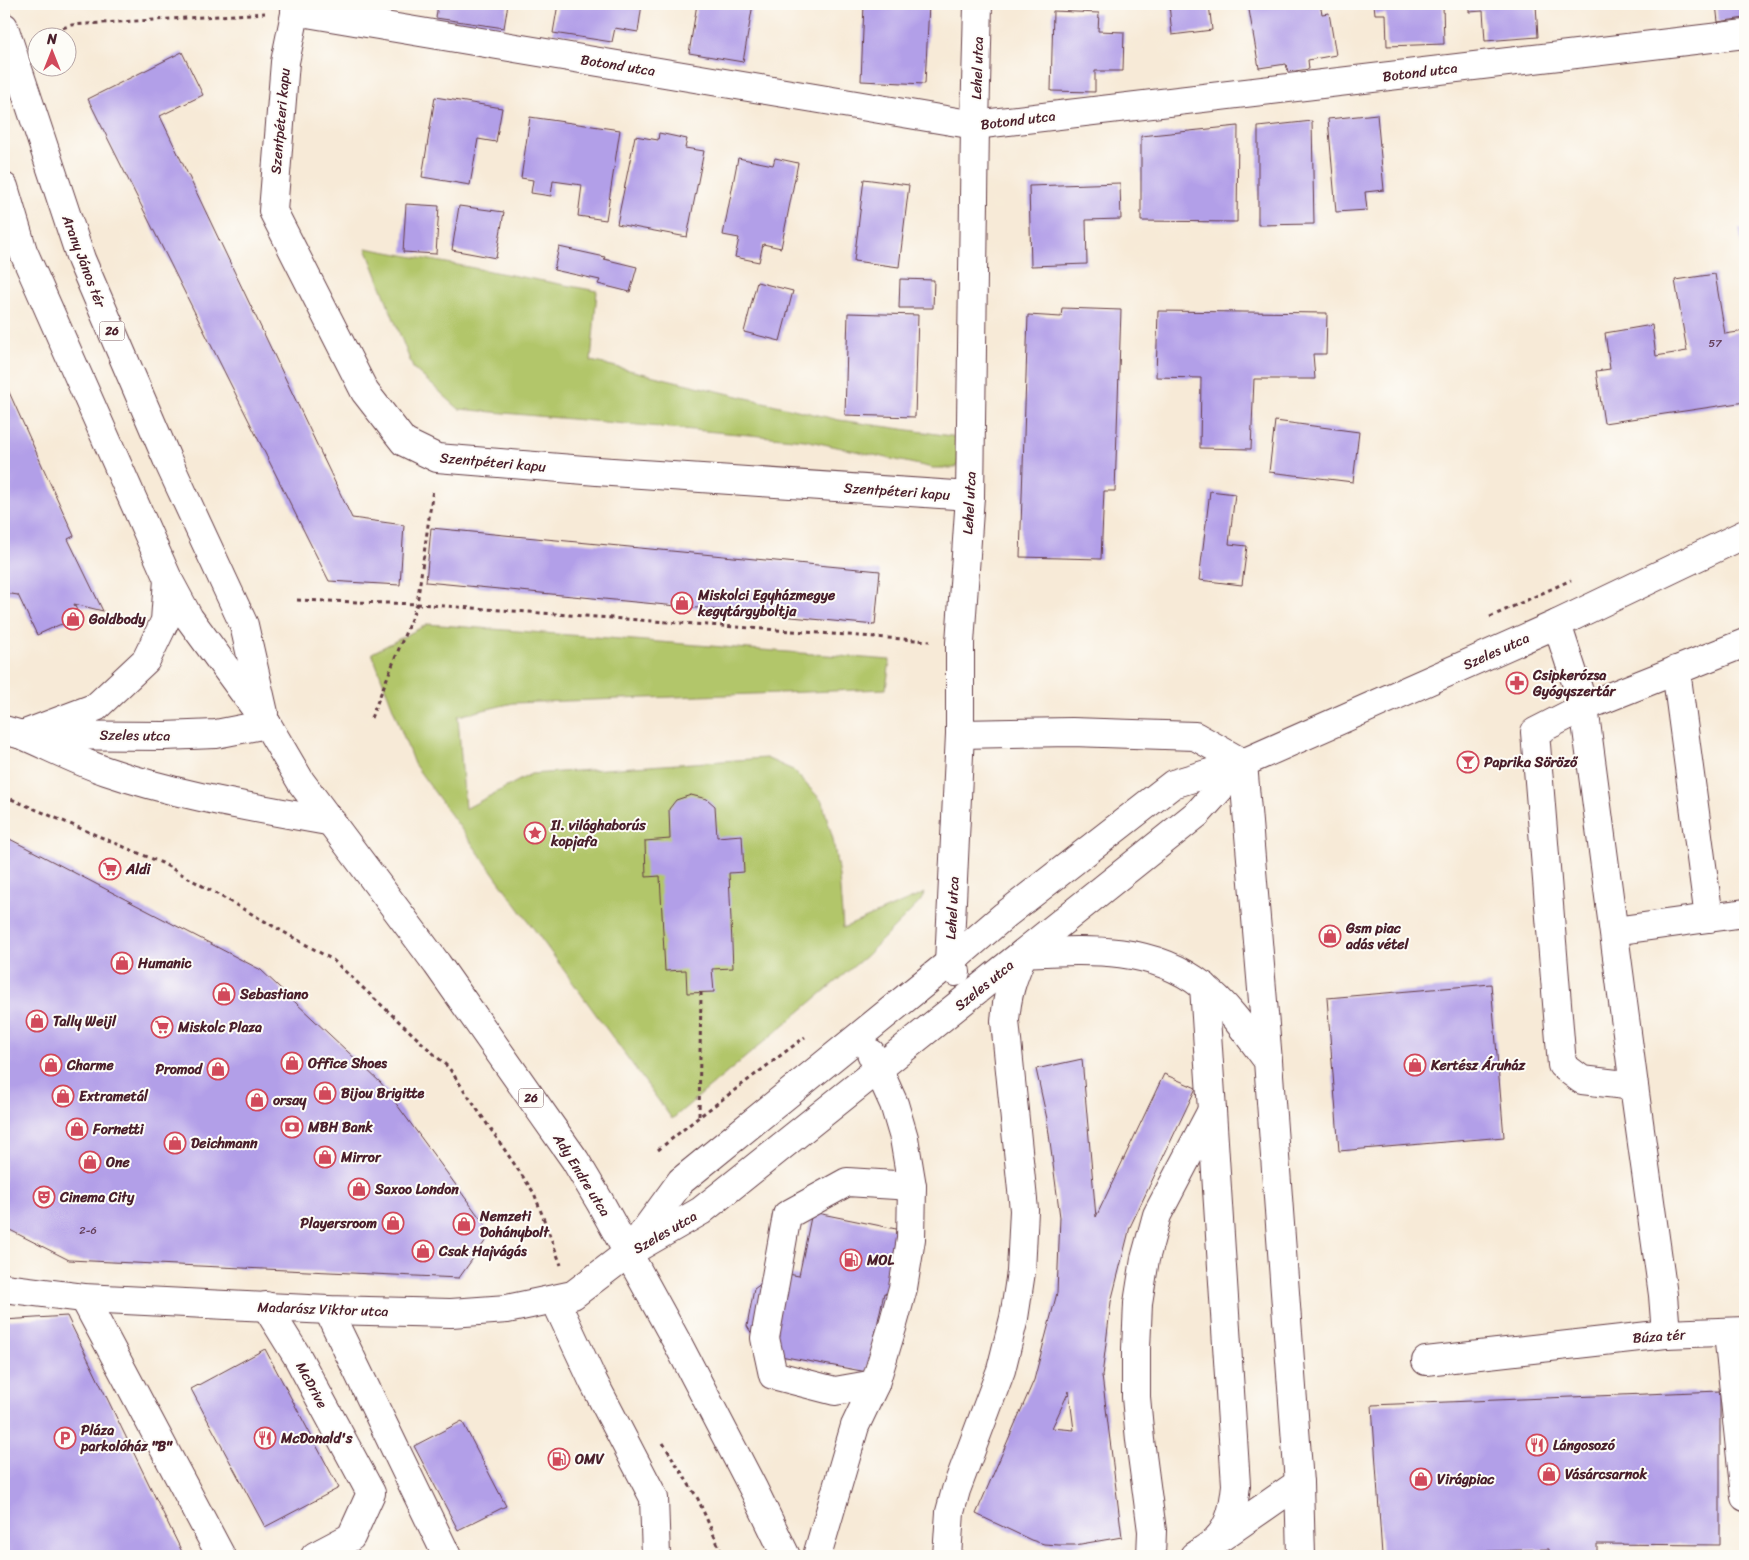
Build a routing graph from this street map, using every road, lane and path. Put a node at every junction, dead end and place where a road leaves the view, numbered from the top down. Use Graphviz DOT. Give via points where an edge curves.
graph roads {
  1 [pos="978,4"];
  2 [pos="296,8"];
  3 [pos="1745,34"];
  4 [pos="6,35"];
  5 [pos="975,125"];
  6 [pos="4,187"];
  7 [pos="437,458"];
  8 [pos="970,496"];
  9 [pos="1745,534"];
  10 [pos="168,579"];
  11 [pos="297,600"];
  12 [pos="417,604"];
  13 [pos="1557,624"];
  14 [pos="960,643"];
  15 [pos="1745,643"];
  16 [pos="1676,670"];
  17 [pos="1584,707"];
  18 [pos="371,718"];
  19 [pos="267,724"];
  20 [pos="13,732"];
  21 [pos="960,734"];
  22 [pos="1243,763"];
  23 [pos="4,796"];
  24 [pos="332,822"];
  25 [pos="1745,913"];
  26 [pos="1710,918"];
  27 [pos="1614,931"];
  28 [pos="1024,953"];
  29 [pos="949,963"];
  30 [pos="1204,986"];
  31 [pos="701,993"];
  32 [pos="968,998"];
  33 [pos="901,1002"];
  34 [pos="1005,1021"];
  35 [pos="861,1034"];
  36 [pos="1268,1060"];
  37 [pos="878,1069"];
  38 [pos="1634,1086"];
  39 [pos="1212,1110"];
  40 [pos="658,1150"];
  41 [pos="912,1186"];
  42 [pos="628,1253"];
  43 [pos="4,1288"];
  44 [pos="564,1297"];
  45 [pos="84,1298"];
  46 [pos="266,1306"];
  47 [pos="328,1310"];
  48 [pos="1736,1332"];
  49 [pos="1666,1334"];
  50 [pos="1426,1361"];
  51 [pos="875,1384"];
  52 [pos="1298,1483"];
  53 [pos="1745,1497"];
  54 [pos="1217,1540"];
  55 [pos="221,1556"];
  56 [pos="315,1556"];
  57 [pos="447,1556"];
  58 [pos="656,1556"];
  59 [pos="786,1556"];
  60 [pos="817,1556"];
  61 [pos="947,1556"];
  62 [pos="1151,1556"];
  63 [pos="1194,1556"];
  64 [pos="1301,1556"];
  1 -- 5 [label="street, Lehel utca"];
  2 -- 4 [label="path" via="72,25"];
  2 -- 5 [label="street, Botond utca"];
  2 -- 7 [label="street, Szentpéteri kapu" via="285,62 273,211 365,392 404,442"];
  3 -- 5 [label="street, Botond utca"];
  4 -- 19 [label="street, Arany János tér / 26" via="82,259 167,459 244,625"];
  5 -- 8 [label="street, Lehel utca"];
  6 -- 10 [label="street, 26" via="23,251"];
  7 -- 8 [label="street, Szentpéteri kapu"];
  7 -- 12 [label="path"];
  8 -- 14 [label="street, Lehel utca"];
  9 -- 13 [label="street, Szeles utca"];
  10 -- 19 [label="street, 26" via="194,625"];
  10 -- 20 [label="street" via="165,620 146,660 96,707"];
  11 -- 12 [label="path"];
  12 -- 14 [label="path"];
  12 -- 18 [label="path"];
  13 -- 17 [label="street"];
  13 -- 22 [label="street, Szeles utca"];
  14 -- 21 [label="street, Lehel utca"];
  15 -- 16 [label="street"];
  16 -- 17 [label="street"];
  16 -- 26 [label="street"];
  17 -- 27 [label="street"];
  17 -- 38 [label="street" via="1535,732 1562,1065 1582,1080"];
  19 -- 20 [label="street, Szeles utca" via="216,734 164,736"];
  19 -- 24 [label="street, 26" via="301,782"];
  20 -- 24 [label="street" via="105,770 164,788"];
  21 -- 22 [label="street" via="1072,732 1195,736"];
  21 -- 29 [label="street, Lehel utca"];
  22 -- 28 [label="street, Szeles utca" via="1198,812"];
  22 -- 29 [label="street, Szeles utca" via="1172,784"];
  22 -- 36 [label="street"];
  23 -- 44 [label="path" via="162,863 333,960 448,1068 534,1193"];
  24 -- 42 [label="street, Ady Endre utca / 26" via="575,1160"];
  25 -- 26 [label="street"];
  26 -- 27 [label="street"];
  27 -- 38 [label="street"];
  28 -- 30 [label="street" via="1110,951 1147,958 1179,970"];
  28 -- 32 [label="street, Szeles utca"];
  28 -- 34 [label="street" via="1006,998"];
  29 -- 32 [label="street"];
  29 -- 33 [label="street, Szeles utca"];
  30 -- 36 [label="street" via="1238,1021"];
  30 -- 39 [label="street"];
  31 -- 40 [label="path" via="699,1116"];
  32 -- 33 [label="street"];
  32 -- 34 [label="street" via="991,1008"];
  32 -- 37 [label="street, Szeles utca"];
  33 -- 35 [label="street, Szeles utca"];
  34 -- 61 [label="street" via="1024,1210 1021,1272 1001,1370 950,1512"];
  35 -- 37 [label="street"];
  35 -- 42 [label="street, Szeles utca" via="681,1182"];
  36 -- 52 [label="street"];
  37 -- 41 [label="street" via="894,1104 904,1138"];
  37 -- 42 [label="street, Szeles utca" via="701,1210"];
  38 -- 49 [label="street"];
  39 -- 54 [label="street" via="1236,1485 1230,1519"];
  39 -- 62 [label="street" via="1157,1215 1138,1303 1136,1397 1152,1531"];
  41 -- 51 [label="street" via="911,1238 903,1288"];
  41 -- 51 [label="street" via="848,1182 788,1215 779,1262 765,1338 773,1375 835,1391"];
  42 -- 44 [label="street, Madarász Viktor utca"];
  42 -- 59 [label="street, Ady Endre utca / 26"];
  43 -- 45 [label="street, Madarász Viktor utca"];
  44 -- 47 [label="street, Madarász Viktor utca" via="507,1309 451,1313"];
  44 -- 58 [label="street" via="593,1381 654,1498"];
  45 -- 46 [label="street, Madarász Viktor utca"];
  45 -- 55 [label="street"];
  46 -- 47 [label="street, Madarász Viktor utca"];
  46 -- 56 [label="street, McDrive" via="297,1356 370,1493 351,1538"];
  47 -- 57 [label="street"];
  48 -- 49 [label="street, Búza tér"];
  48 -- 53 [label="street, Búza tér"];
  49 -- 50 [label="street, Búza tér"];
  51 -- 60 [label="street" via="855,1426"];
  52 -- 54 [label="street"];
  52 -- 64 [label="street"];
  54 -- 63 [label="street"];
}
